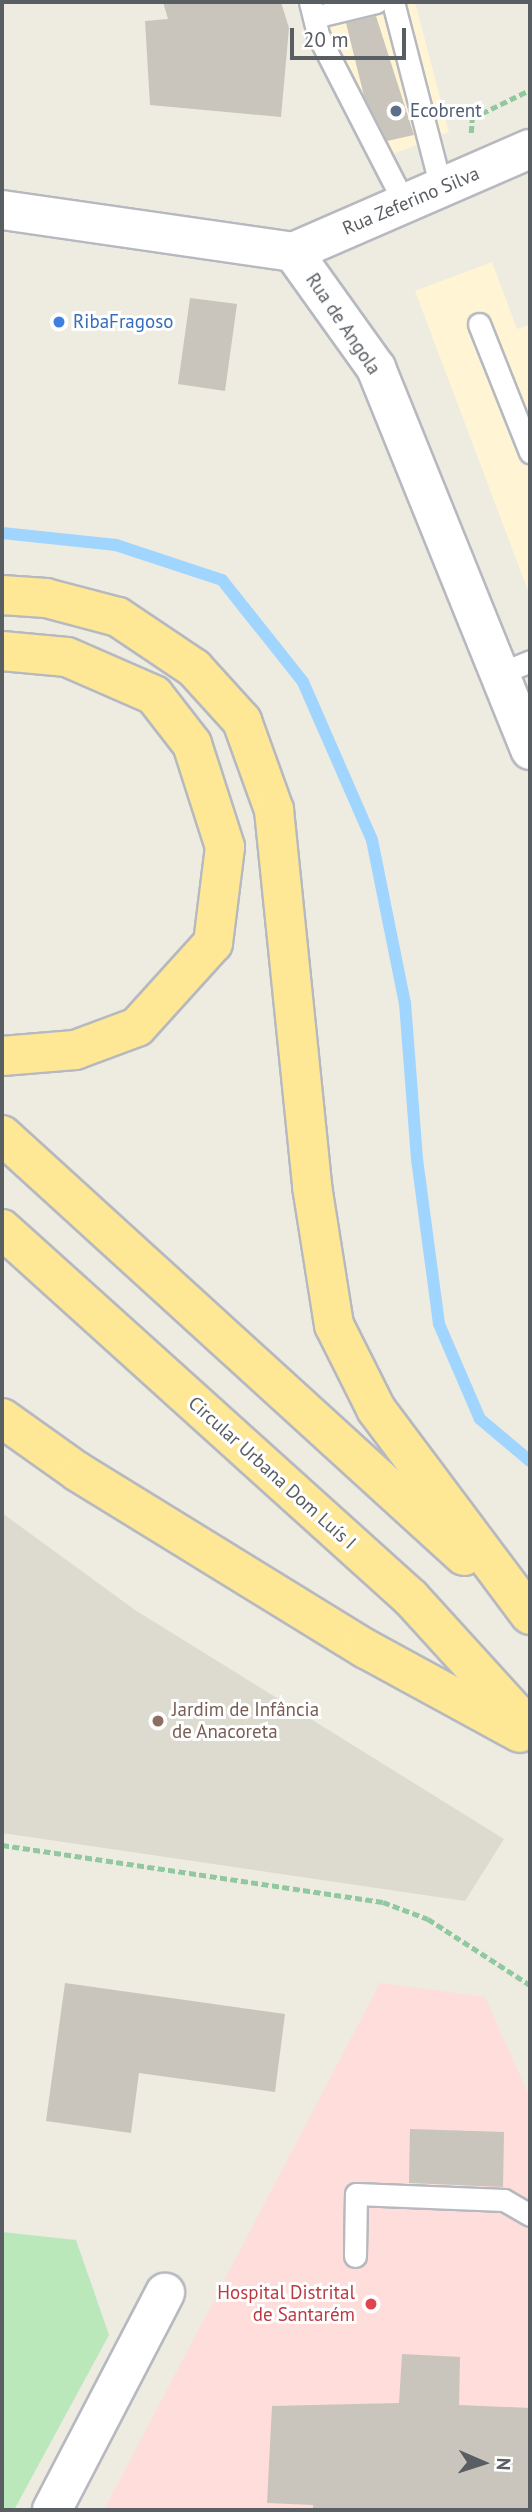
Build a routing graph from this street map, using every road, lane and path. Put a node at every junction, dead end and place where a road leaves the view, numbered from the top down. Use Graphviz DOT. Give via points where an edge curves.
graph roads {
  1 [pos="376,2"];
  2 [pos="393,2"];
  3 [pos="312,10"];
  4 [pos="530,149"];
  5 [pos="440,188"];
  6 [pos="405,204"];
  7 [pos="2,210"];
  8 [pos="293,252"];
  9 [pos="480,324"];
  10 [pos="530,452"];
  11 [pos="2,596"];
  12 [pos="2,651"];
  13 [pos="530,661"];
  14 [pos="496,675"];
  15 [pos="530,750"];
  16 [pos="2,1056"];
  17 [pos="2,1135"];
  18 [pos="2,1229"];
  19 [pos="2,1418"];
  20 [pos="530,1616"];
  21 [pos="530,1729"];
  22 [pos="530,1739"];
  23 [pos="2,1844"];
  24 [pos="530,1985"];
  25 [pos="530,2215"];
  26 [pos="355,2256"];
  27 [pos="165,2293"];
  28 [pos="52,2510"];
  1 -- 3 [label="lane"];
  2 -- 5 [label="lane"];
  3 -- 6 [label="lane"];
  4 -- 5 [label="street, Rua Zeferino Silva"];
  5 -- 6 [label="street, Rua Zeferino Silva"];
  6 -- 8 [label="street, Rua Zeferino Silva"];
  7 -- 8 [label="street"];
  8 -- 14 [label="street, Rua de Angola" via="376,368"];
  9 -- 10 [label="lane"];
  11 -- 20 [label="highway" via="46,598 118,617 194,668 242,721 274,810 312,1186 334,1325 376,1409"];
  12 -- 16 [label="highway" via="68,657 154,695 192,744 225,848 213,943 137,1027 75,1051"];
  13 -- 14 [label="lane"];
  14 -- 15 [label="street, Rua de Angola"];
  17 -- 20 [label="highway"];
  18 -- 21 [label="highway, Circular Urbana Dom Luís I" via="411,1598"];
  19 -- 22 [label="highway" via="78,1472 366,1649"];
  23 -- 24 [label="path" via="383,1902 428,1919"];
  25 -- 26 [label="lane" via="504,2200 356,2194"];
  27 -- 28 [label="street"];
}
